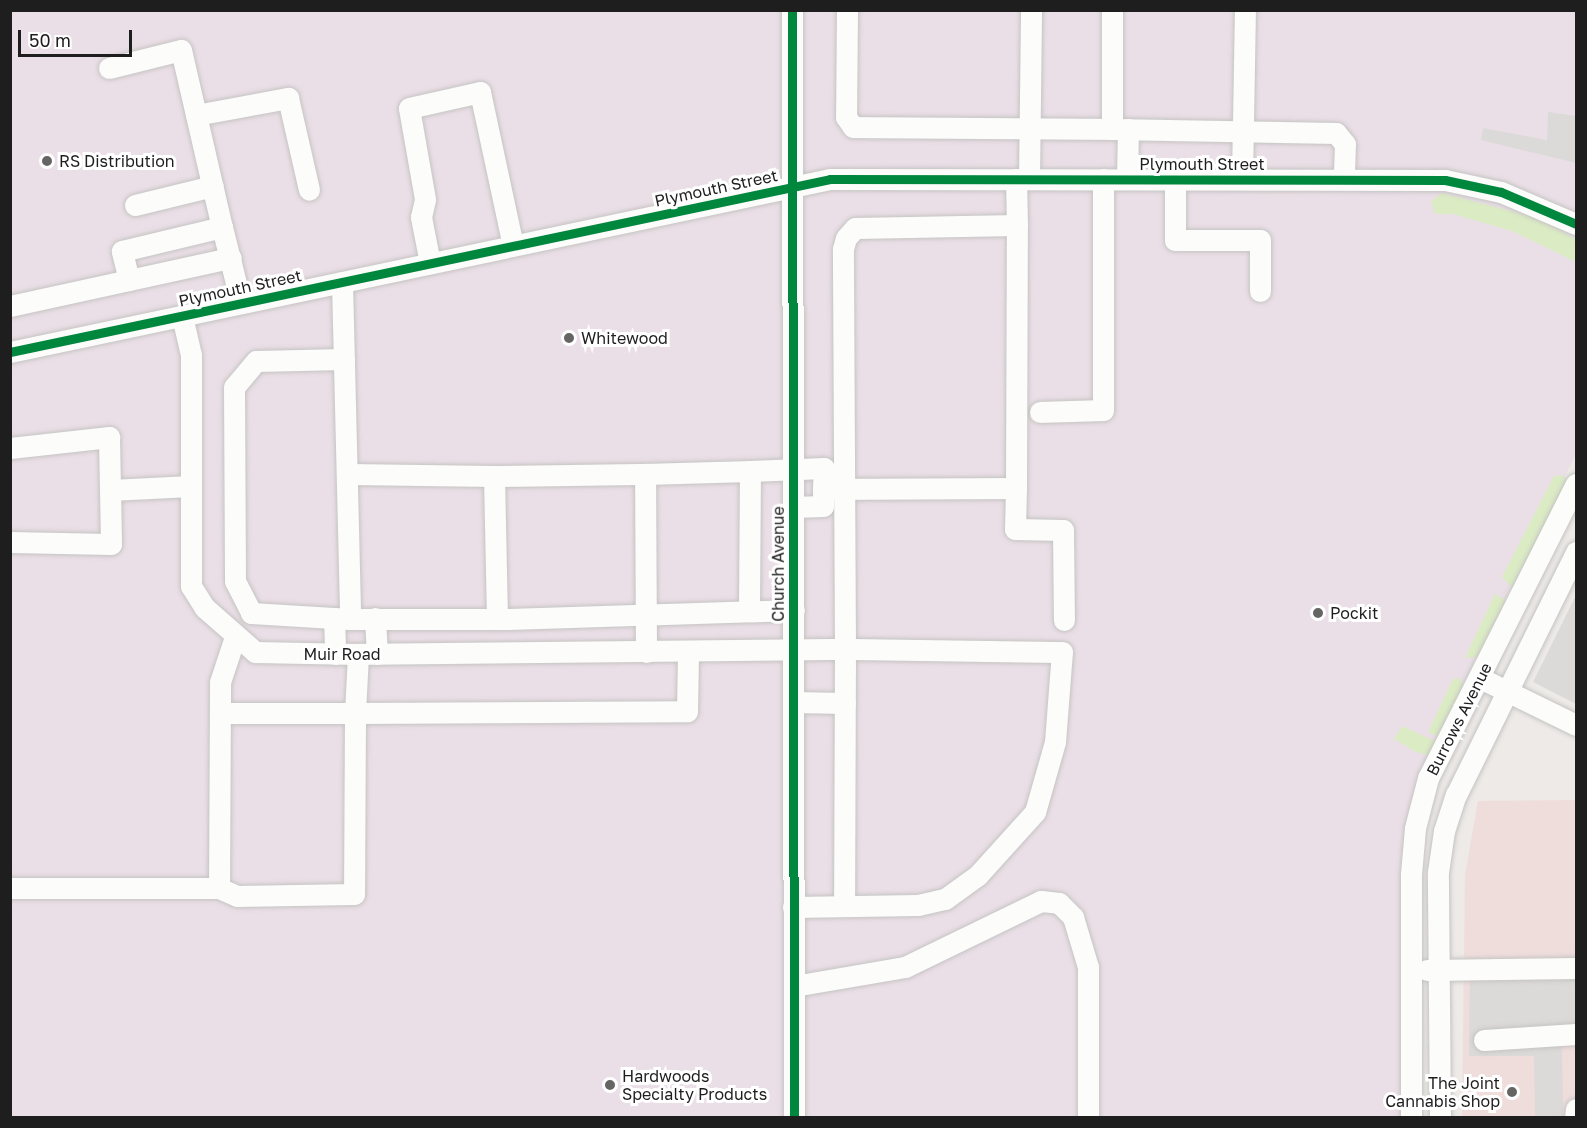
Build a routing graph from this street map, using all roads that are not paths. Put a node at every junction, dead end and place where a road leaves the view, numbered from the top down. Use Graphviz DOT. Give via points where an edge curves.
graph roads {
  1 [pos="792,10"];
  2 [pos="847,10"];
  3 [pos="1031,10"];
  4 [pos="1112,10"];
  5 [pos="1245,10"];
  6 [pos="109,68"];
  7 [pos="196,115"];
  8 [pos="1030,129"];
  9 [pos="1120,129"];
  10 [pos="1243,132"];
  11 [pos="1242,178"];
  12 [pos="1344,178"];
  13 [pos="1023,179"];
  14 [pos="1103,179"];
  15 [pos="1127,179"];
  16 [pos="1175,179"];
  17 [pos="213,186"];
  18 [pos="793,187"];
  19 [pos="309,190"];
  20 [pos="135,205"];
  21 [pos="1576,224"];
  22 [pos="1017,225"];
  23 [pos="222,227"];
  24 [pos="513,246"];
  25 [pos="231,258"];
  26 [pos="430,263"];
  27 [pos="129,280"];
  28 [pos="342,282"];
  29 [pos="1260,291"];
  30 [pos="242,303"];
  31 [pos="10,306"];
  32 [pos="182,316"];
  33 [pos="10,352"];
  34 [pos="344,359"];
  35 [pos="1040,412"];
  36 [pos="10,448"];
  37 [pos="793,470"];
  38 [pos="750,471"];
  39 [pos="349,474"];
  40 [pos="645,474"];
  41 [pos="494,476"];
  42 [pos="1576,484"];
  43 [pos="191,486"];
  44 [pos="1016,488"];
  45 [pos="823,489"];
  46 [pos="110,490"];
  47 [pos="846,491"];
  48 [pos="793,507"];
  49 [pos="10,542"];
  50 [pos="1576,552"];
  51 [pos="749,610"];
  52 [pos="794,610"];
  53 [pos="645,615"];
  54 [pos="375,618"];
  55 [pos="342,619"];
  56 [pos="472,619"];
  57 [pos="503,619"];
  58 [pos="1064,620"];
  59 [pos="235,637"];
  60 [pos="845,649"];
  61 [pos="646,652"];
  62 [pos="688,652"];
  63 [pos="793,652"];
  64 [pos="510,653"];
  65 [pos="334,654"];
  66 [pos="367,654"];
  67 [pos="474,654"];
  68 [pos="1480,678"];
  69 [pos="1506,693"];
  70 [pos="793,702"];
  71 [pos="845,703"];
  72 [pos="220,713"];
  73 [pos="355,713"];
  74 [pos="1576,725"];
  75 [pos="10,888"];
  76 [pos="219,888"];
  77 [pos="844,906"];
  78 [pos="793,907"];
  79 [pos="1576,968"];
  80 [pos="1411,970"];
  81 [pos="1439,970"];
  82 [pos="794,986"];
  83 [pos="1576,1034"];
  84 [pos="1484,1040"];
  85 [pos="1576,1109"];
  86 [pos="794,1118"];
  87 [pos="1088,1118"];
  88 [pos="1411,1118"];
  89 [pos="1440,1118"];
  90 [pos="1575,1118"];
  1 -- 18 [label="street, Church Avenue"];
  2 -- 8 [label="street" via="846,117 853,127"];
  3 -- 8 [label="street"];
  4 -- 9 [label="street"];
  5 -- 10 [label="street"];
  6 -- 7 [label="street" via="181,50"];
  7 -- 17 [label="street"];
  7 -- 19 [label="street" via="288,98"];
  8 -- 9 [label="street"];
  8 -- 13 [label="street"];
  9 -- 10 [label="street"];
  9 -- 15 [label="street"];
  10 -- 11 [label="street"];
  10 -- 12 [label="street" via="1342,135"];
  11 -- 12 [label="street, Plymouth Street"];
  11 -- 16 [label="street, Plymouth Street"];
  12 -- 21 [label="street, Plymouth Street" via="1445,180 1501,192"];
  13 -- 14 [label="street, Plymouth Street"];
  13 -- 18 [label="street, Plymouth Street" via="830,179"];
  13 -- 22 [label="street"];
  14 -- 15 [label="street, Plymouth Street"];
  14 -- 35 [label="street" via="1103,410"];
  15 -- 16 [label="street, Plymouth Street"];
  16 -- 29 [label="street" via="1175,240 1260,240"];
  17 -- 20 [label="street"];
  17 -- 23 [label="street"];
  18 -- 24 [label="street, Plymouth Street"];
  18 -- 37 [label="street, Church Avenue"];
  22 -- 44 [label="street"];
  22 -- 47 [label="street" via="855,228 846,238"];
  23 -- 25 [label="street"];
  23 -- 27 [label="street" via="122,251"];
  24 -- 26 [label="street, Plymouth Street"];
  24 -- 26 [label="street" via="480,92 409,108 425,200 421,217"];
  25 -- 27 [label="street"];
  25 -- 30 [label="street"];
  26 -- 28 [label="street, Plymouth Street"];
  27 -- 31 [label="street"];
  28 -- 30 [label="street, Plymouth Street"];
  28 -- 34 [label="street"];
  30 -- 32 [label="street, Plymouth Street"];
  32 -- 33 [label="street, Plymouth Street"];
  32 -- 43 [label="street, Muir Road" via="191,354"];
  34 -- 39 [label="street"];
  34 -- 55 [label="street" via="256,361 234,387 235,581 251,613"];
  36 -- 46 [label="street" via="109,437"];
  37 -- 38 [label="street"];
  37 -- 45 [label="street" via="824,468"];
  37 -- 48 [label="street, Church Avenue"];
  38 -- 40 [label="street"];
  38 -- 51 [label="street"];
  39 -- 41 [label="street"];
  39 -- 55 [label="street"];
  40 -- 41 [label="street"];
  40 -- 53 [label="street"];
  41 -- 57 [label="street"];
  42 -- 68 [label="street, Burrows Avenue"];
  43 -- 46 [label="street"];
  43 -- 59 [label="street, Muir Road" via="191,586 205,608"];
  44 -- 47 [label="street"];
  44 -- 58 [label="street" via="1015,529 1063,530"];
  45 -- 47 [label="street"];
  45 -- 48 [label="street" via="822,506"];
  46 -- 49 [label="street" via="111,544"];
  47 -- 60 [label="street"];
  48 -- 52 [label="street, Church Avenue"];
  50 -- 69 [label="street, Burrows Avenue"];
  51 -- 52 [label="street"];
  51 -- 53 [label="street"];
  52 -- 63 [label="street, Church Avenue"];
  53 -- 57 [label="street"];
  53 -- 61 [label="street"];
  54 -- 55 [label="street"];
  54 -- 56 [label="street"];
  54 -- 66 [label="street"];
  55 -- 65 [label="street"];
  56 -- 57 [label="street"];
  56 -- 67 [label="street"];
  57 -- 64 [label="street"];
  59 -- 65 [label="street, Muir Road" via="255,652"];
  59 -- 72 [label="street" via="220,682"];
  60 -- 63 [label="street, Muir Road"];
  60 -- 71 [label="street"];
  60 -- 77 [label="street, Muir Road" via="1062,652 1055,741 1035,812 978,875 945,899 918,905"];
  61 -- 62 [label="street, Muir Road"];
  61 -- 64 [label="street, Muir Road"];
  62 -- 63 [label="street, Muir Road"];
  62 -- 73 [label="street" via="687,711"];
  63 -- 70 [label="street, Church Avenue"];
  64 -- 67 [label="street, Muir Road"];
  65 -- 66 [label="street, Muir Road"];
  66 -- 67 [label="street, Muir Road"];
  66 -- 73 [label="street"];
  68 -- 69 [label="street"];
  68 -- 80 [label="street, Burrows Avenue" via="1428,778 1415,828"];
  69 -- 74 [label="street"];
  69 -- 81 [label="street, Burrows Avenue" via="1456,795 1444,831 1438,872"];
  70 -- 71 [label="street"];
  70 -- 78 [label="street, Church Avenue"];
  71 -- 77 [label="street"];
  72 -- 73 [label="street"];
  72 -- 76 [label="street"];
  73 -- 76 [label="street" via="354,894 237,896"];
  75 -- 76 [label="street"];
  77 -- 78 [label="street"];
  78 -- 82 [label="street, Church Avenue"];
  79 -- 81 [label="street"];
  80 -- 81 [label="street"];
  80 -- 88 [label="street, Burrows Avenue"];
  81 -- 89 [label="street, Burrows Avenue"];
  82 -- 86 [label="street, Church Avenue"];
  82 -- 87 [label="street" via="905,967 1041,901 1059,903 1073,917 1088,967"];
  83 -- 84 [label="street"];
  85 -- 90 [label="street"];
}
